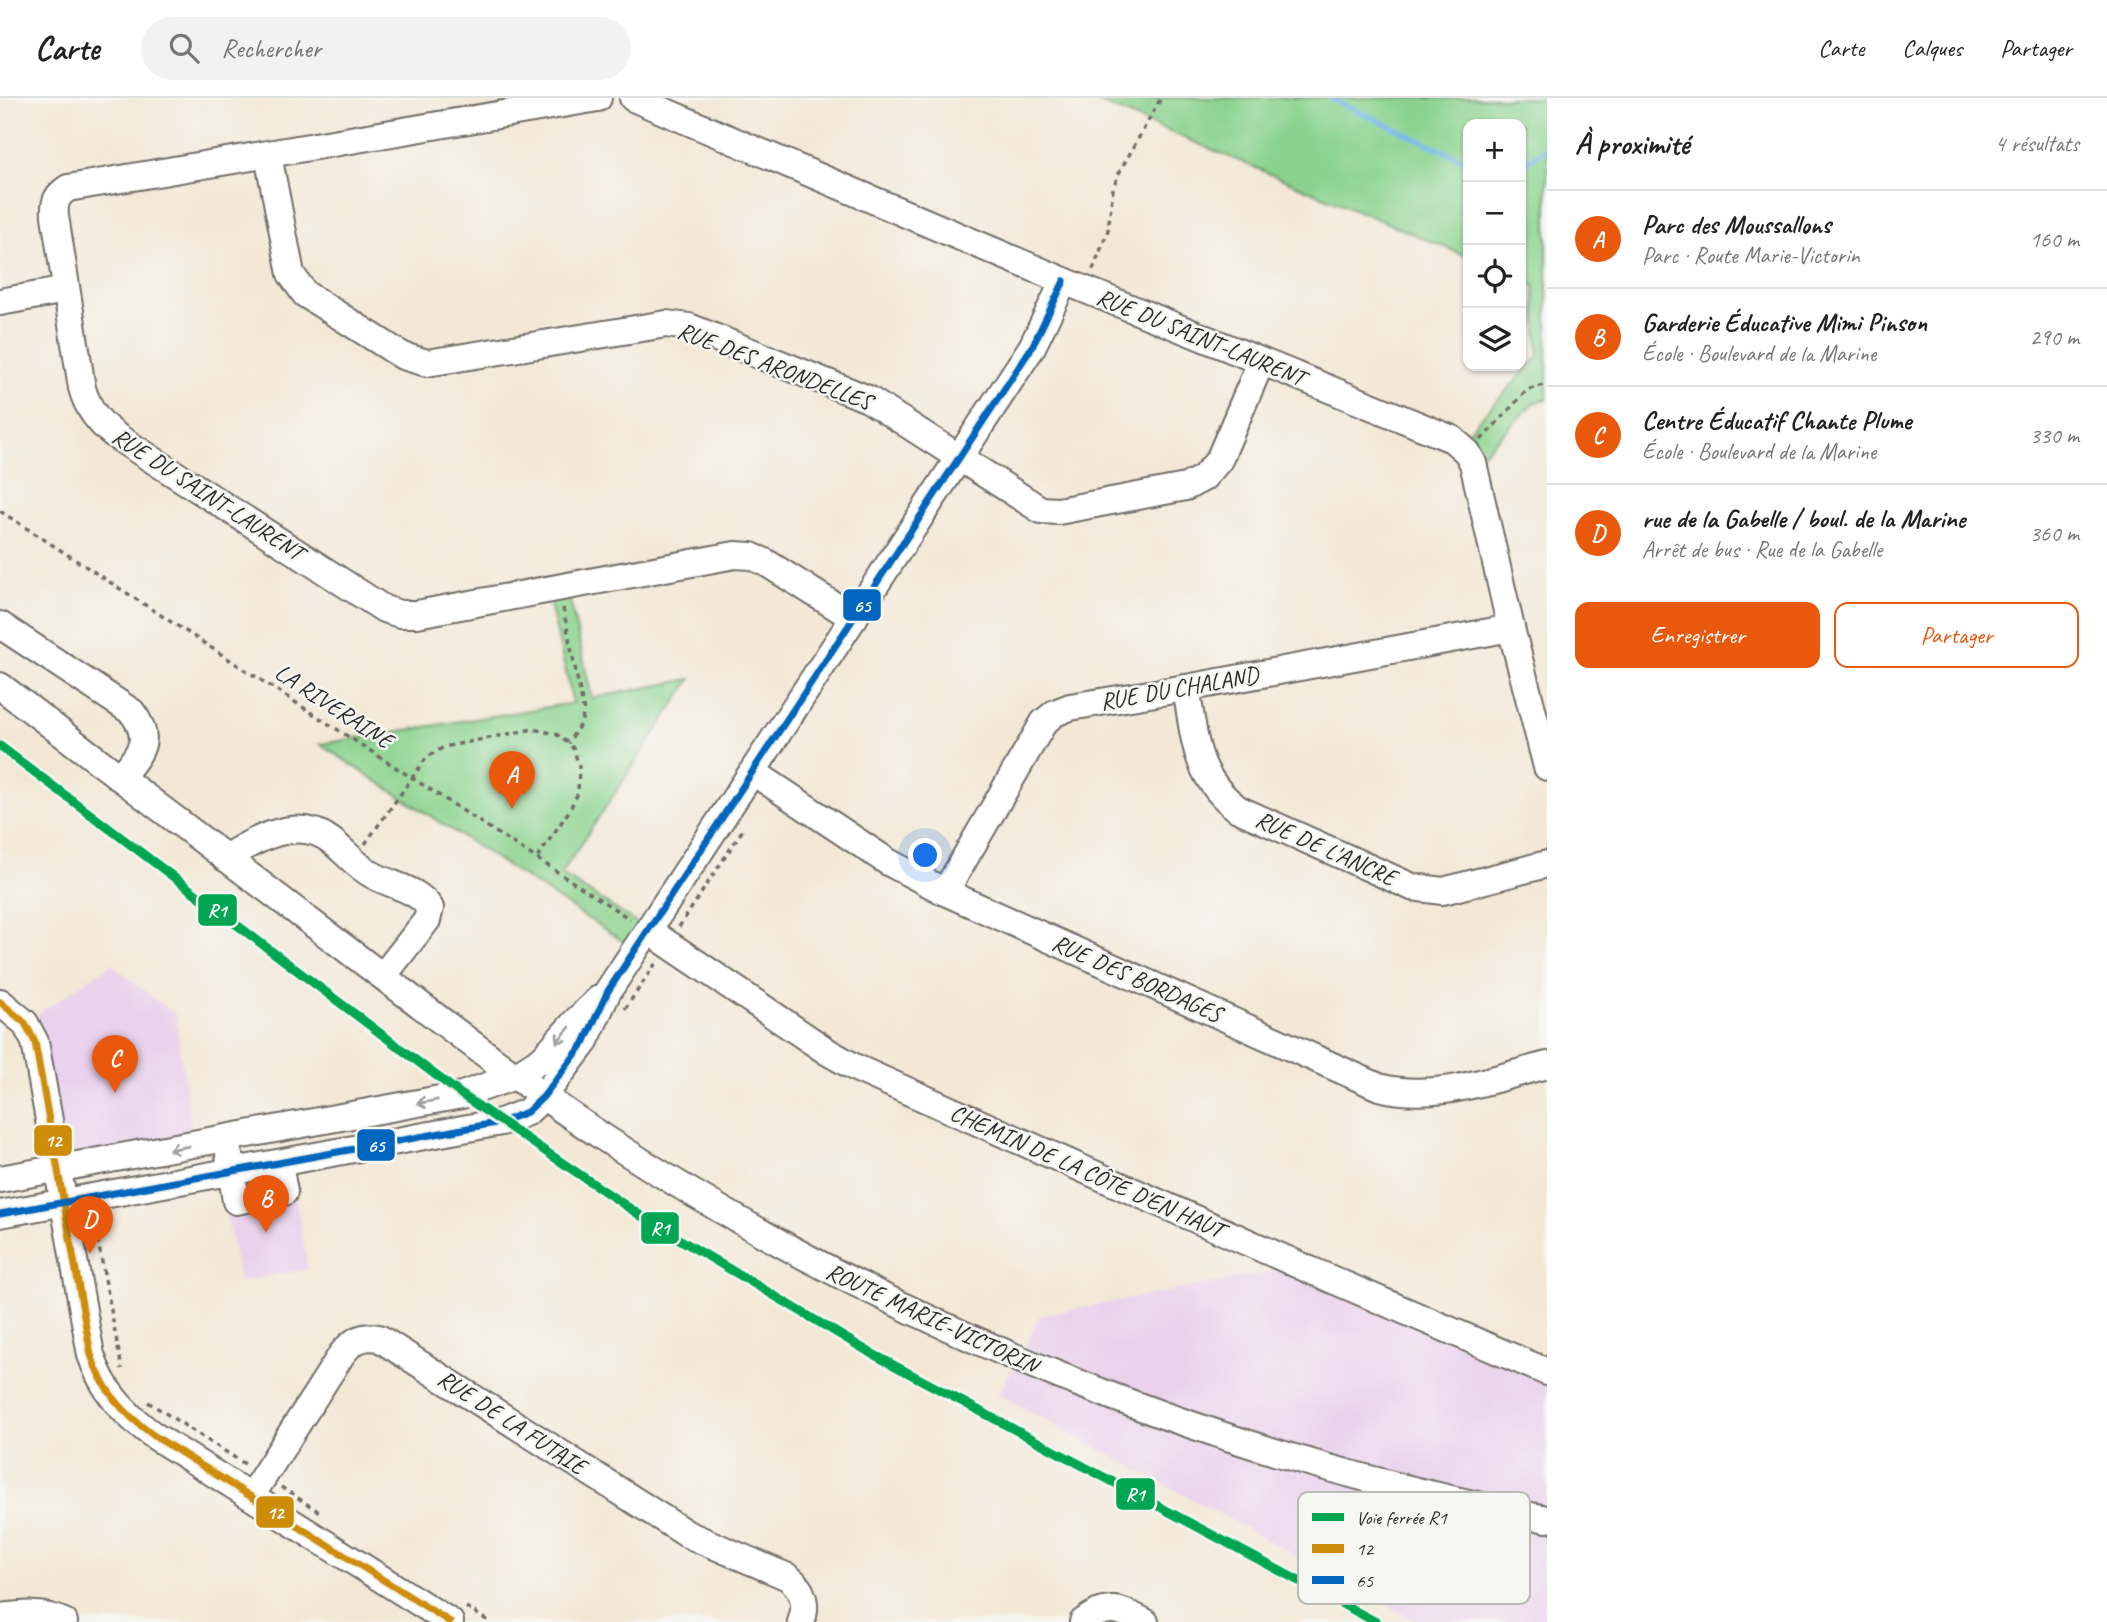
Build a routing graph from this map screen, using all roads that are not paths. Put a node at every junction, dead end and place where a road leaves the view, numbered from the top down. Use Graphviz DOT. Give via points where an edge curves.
graph roads {
  1 [pos="598,98"];
  2 [pos="633,98"];
  3 [pos="268,155"];
  4 [pos="1063,281"];
  5 [pos="66,290"];
  6 [pos="0,302"];
  7 [pos="1261,362"];
  8 [pos="959,458"];
  9 [pos="854,618"];
  10 [pos="0,625"];
  11 [pos="1511,628"];
  12 [pos="0,686"];
  13 [pos="1186,688"];
  14 [pos="1547,767"];
  15 [pos="753,772"];
  16 [pos="120,778"];
  17 [pos="225,858"];
  18 [pos="1547,864"];
  19 [pos="945,892"];
  20 [pos="658,938"];
  21 [pos="383,976"];
  22 [pos="608,990"];
  23 [pos="0,1002"];
  24 [pos="1547,1065"];
  25 [pos="515,1076"];
  26 [pos="543,1097"];
  27 [pos="226,1140"];
  28 [pos="58,1170"];
  29 [pos="232,1173"];
  30 [pos="0,1179"];
  31 [pos="64,1204"];
  32 [pos="0,1214"];
  33 [pos="1547,1372"];
  34 [pos="257,1486"];
  35 [pos="1425,1492"];
  36 [pos="453,1611"];
  37 [pos="0,1617"];
  38 [pos="64,1622"];
  39 [pos="801,1622"];
  40 [pos="1083,1622"];
  41 [pos="1144,1622"];
  1 -- 3 [label="street, RUE DU SAINT-LAURENT"];
  2 -- 4 [label="street, RUE DU SAINT-LAURENT"];
  3 -- 5 [label="street, RUE DU SAINT-LAURENT" via="68,188 54,205"];
  3 -- 8 [label="street, RUE DES ARONDELLES" via="292,274 305,293 403,356 427,363 666,324 689,327 868,399"];
  4 -- 7 [label="street, RUE DU SAINT-LAURENT"];
  4 -- 8 [label="street" via="1032,347"];
  5 -- 6 [label="street"];
  5 -- 9 [label="street, RUE DU SAINT-LAURENT" via="82,388 96,419 384,609 417,614 735,555 765,562"];
  7 -- 8 [label="street, RUE DES ARONDELLES" via="1219,460 1203,478 1186,487 1050,511 1034,507"];
  7 -- 11 [label="street, RUE DU SAINT-LAURENT" via="1452,439 1467,452"];
  8 -- 9 [label="street"];
  9 -- 15 [label="street"];
  10 -- 16 [label="street" via="132,712 141,723 142,750"];
  11 -- 13 [label="street, RUE DU CHALAND"];
  11 -- 14 [label="street"];
  12 -- 16 [label="street, ROUTE MARIE-VICTORIN"];
  13 -- 18 [label="street, RUE DE L'ANCRE" via="1200,760 1222,797 1238,809 1427,890 1443,891"];
  13 -- 19 [label="street, RUE DU CHALAND" via="1070,707 1044,722"];
  15 -- 19 [label="street, RUE DES BORDAGES" via="888,862"];
  15 -- 20 [label="street"];
  16 -- 17 [label="street, ROUTE MARIE-VICTORIN"];
  17 -- 21 [label="street, ROUTE MARIE-VICTORIN"];
  17 -- 21 [label="street" via="254,841 293,829 310,829 373,876 424,899 430,908 427,920"];
  19 -- 24 [label="street, RUE DES BORDAGES" via="1379,1087 1418,1093 1443,1091"];
  20 -- 22 [label="street"];
  20 -- 33 [label="street, CHEMIN DE LA CÔTE D'EN HAUT" via="856,1068"];
  21 -- 25 [label="street, ROUTE MARIE-VICTORIN"];
  22 -- 25 [label="street, one-way" via="543,1058"];
  22 -- 26 [label="street" via="584,1043"];
  23 -- 28 [label="street" via="25,1023 35,1042"];
  25 -- 26 [label="street, ROUTE MARIE-VICTORIN"];
  25 -- 27 [label="street, one-way" via="462,1095"];
  26 -- 29 [label="street" via="527,1112 501,1122"];
  26 -- 35 [label="street, ROUTE MARIE-VICTORIN" via="670,1179 803,1256 1028,1365 1293,1458"];
  27 -- 28 [label="street, one-way"];
  27 -- 29 [label="street"];
  28 -- 30 [label="street"];
  28 -- 31 [label="street"];
  29 -- 31 [label="street"];
  31 -- 32 [label="street"];
  31 -- 34 [label="street" via="91,1355 111,1397 153,1435"];
  34 -- 36 [label="street"];
  34 -- 39 [label="street, RUE DE LA FUTAIE" via="348,1347 363,1338 379,1338 687,1534 788,1577 803,1596"];
  37 -- 38 [label="street" via="30,1613"];
  40 -- 41 [label="street" via="1109,1609"];
}
